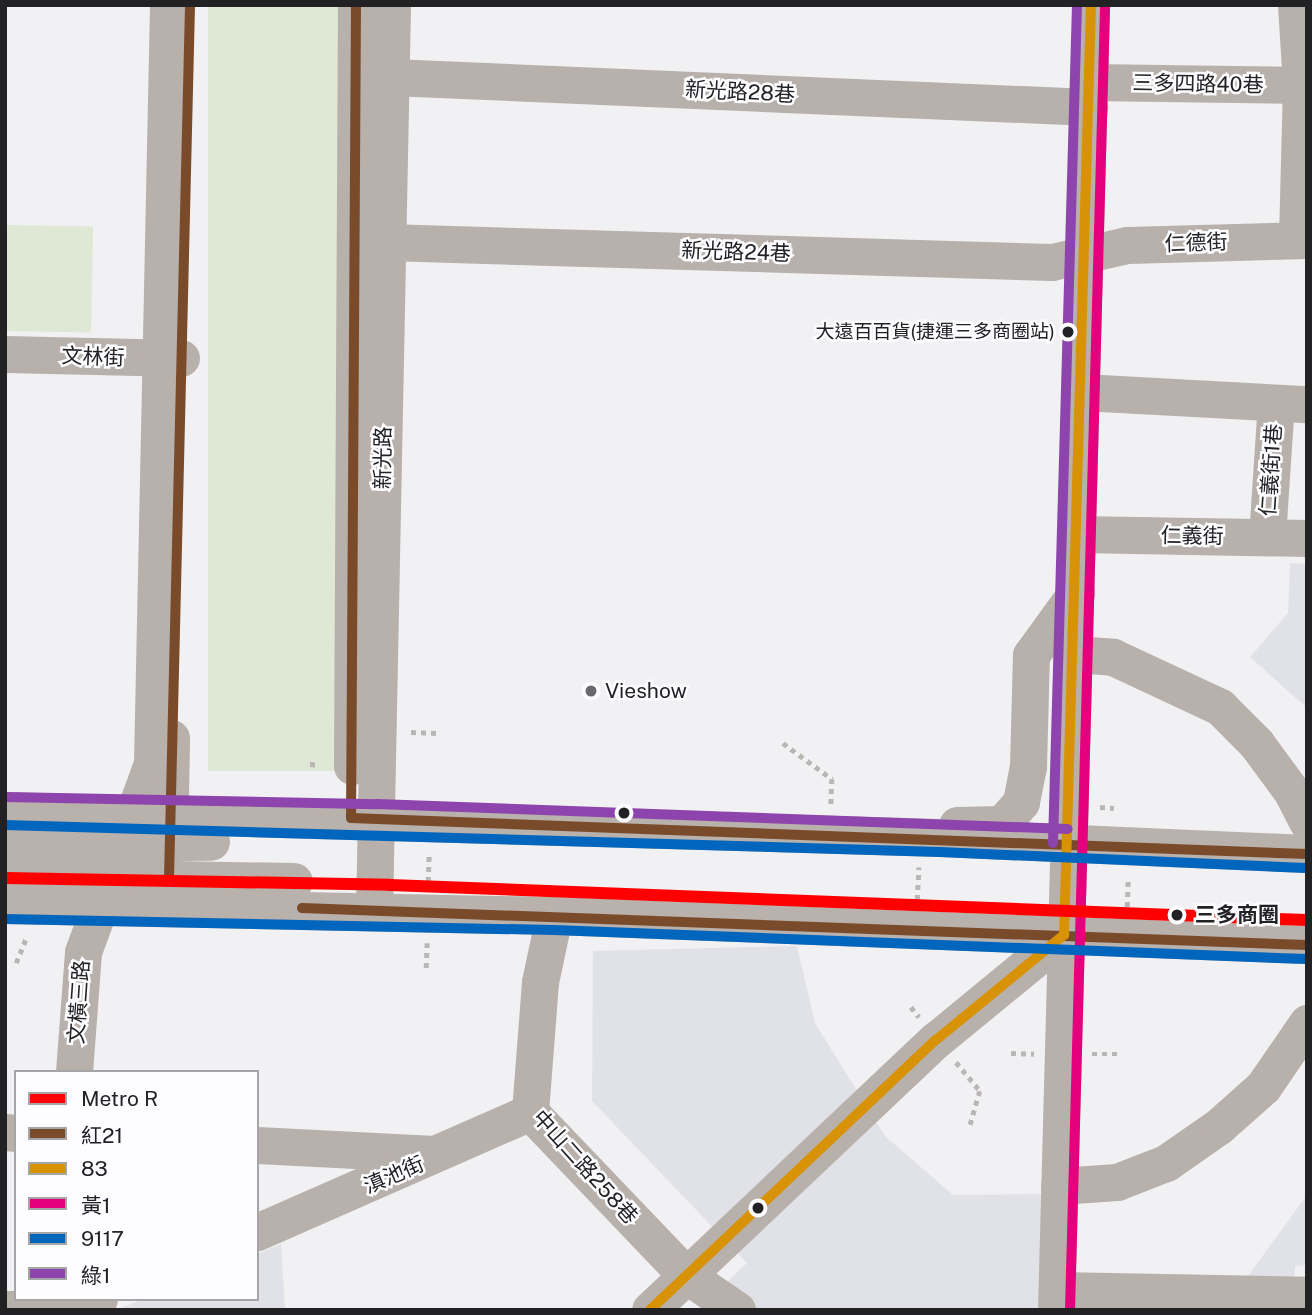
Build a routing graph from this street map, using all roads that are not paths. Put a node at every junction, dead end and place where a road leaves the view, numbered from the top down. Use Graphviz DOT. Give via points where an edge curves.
graph roads {
  1 [pos="168,5"];
  2 [pos="190,5"];
  3 [pos="356,5"];
  4 [pos="392,5"];
  5 [pos="1091,5"];
  6 [pos="1296,5"];
  7 [pos="391,77"];
  8 [pos="1304,85"];
  9 [pos="1089,94"];
  10 [pos="1302,240"];
  11 [pos="386,242"];
  12 [pos="1086,255"];
  13 [pos="5,354"];
  14 [pos="171,359"];
  15 [pos="1082,392"];
  16 [pos="1291,404"];
  17 [pos="1078,534"];
  18 [pos="1266,537"];
  19 [pos="1307,538"];
  20 [pos="1076,593"];
  21 [pos="1074,654"];
  22 [pos="5,811"];
  23 [pos="1307,821"];
  24 [pos="359,826"];
  25 [pos="931,838"];
  26 [pos="1067,843"];
  27 [pos="5,844"];
  28 [pos="169,846"];
  29 [pos="1307,854"];
  30 [pos="114,860"];
  31 [pos="5,877"];
  32 [pos="358,903"];
  33 [pos="5,905"];
  34 [pos="554,916"];
  35 [pos="1065,935"];
  36 [pos="1307,945"];
  37 [pos="1307,1023"];
  38 [pos="74,1070"];
  39 [pos="530,1112"];
  40 [pos="259,1145"];
  41 [pos="442,1154"];
  42 [pos="1059,1185"];
  43 [pos="259,1231"];
  44 [pos="686,1275"];
  45 [pos="1056,1300"];
  46 [pos="1286,1300"];
  47 [pos="94,1301"];
  48 [pos="5,1309"];
  49 [pos="75,1309"];
  50 [pos="650,1310"];
  51 [pos="737,1310"];
  1 -- 14 [label="street"];
  2 -- 14 [label="street"];
  3 -- 24 [label="street, 新光路"];
  4 -- 7 [label="street, 新光路"];
  5 -- 9 [label="street"];
  6 -- 8 [label="street"];
  7 -- 9 [label="street, 新光路28巷"];
  7 -- 11 [label="street, 新光路"];
  8 -- 9 [label="street, 三多四路40巷"];
  8 -- 10 [label="street"];
  9 -- 12 [label="street"];
  10 -- 12 [label="street, 仁德街" via="1126,245"];
  11 -- 12 [label="street, 新光路24巷" via="1052,262"];
  11 -- 24 [label="street, 新光路"];
  12 -- 15 [label="street"];
  13 -- 14 [label="street, 文林街"];
  14 -- 28 [label="street"];
  14 -- 30 [label="street" via="152,762"];
  15 -- 16 [label="street"];
  15 -- 17 [label="street"];
  16 -- 18 [label="street, 仁義街1巷"];
  17 -- 18 [label="street, 仁義街"];
  17 -- 20 [label="street"];
  18 -- 19 [label="street, 仁義街"];
  20 -- 21 [label="street"];
  20 -- 25 [label="street" via="1031,655 1028,767 1021,802 1002,824 963,823"];
  21 -- 23 [label="street" via="1113,657 1220,707 1256,743"];
  21 -- 26 [label="street"];
  22 -- 30 [label="main road"];
  24 -- 25 [label="main road"];
  24 -- 28 [label="main road"];
  24 -- 32 [label="street, 新光路"];
  25 -- 26 [label="main road"];
  26 -- 29 [label="main road"];
  26 -- 35 [label="street"];
  27 -- 30 [label="main road"];
  28 -- 30 [label="main road"];
  28 -- 32 [label="main road"];
  30 -- 31 [label="main road"];
  30 -- 32 [label="main road"];
  30 -- 33 [label="main road"];
  30 -- 38 [label="street, 文橫三路" via="80,971"];
  32 -- 34 [label="main road"];
  34 -- 35 [label="main road"];
  34 -- 39 [label="street, 中山二路258巷" via="540,982"];
  35 -- 36 [label="main road"];
  35 -- 42 [label="street"];
  35 -- 44 [label="street" via="936,1040"];
  37 -- 42 [label="street" via="1263,1087 1219,1126 1166,1163 1116,1182"];
  39 -- 41 [label="street, 滇池街"];
  39 -- 44 [label="street, 中山二路258巷"];
  40 -- 41 [label="street"];
  41 -- 43 [label="street, 滇池街"];
  42 -- 45 [label="street"];
  44 -- 50 [label="street"];
  44 -- 51 [label="street, 中山二路258巷"];
  45 -- 46 [label="street"];
  47 -- 49 [label="street"];
  48 -- 49 [label="street"];
}
